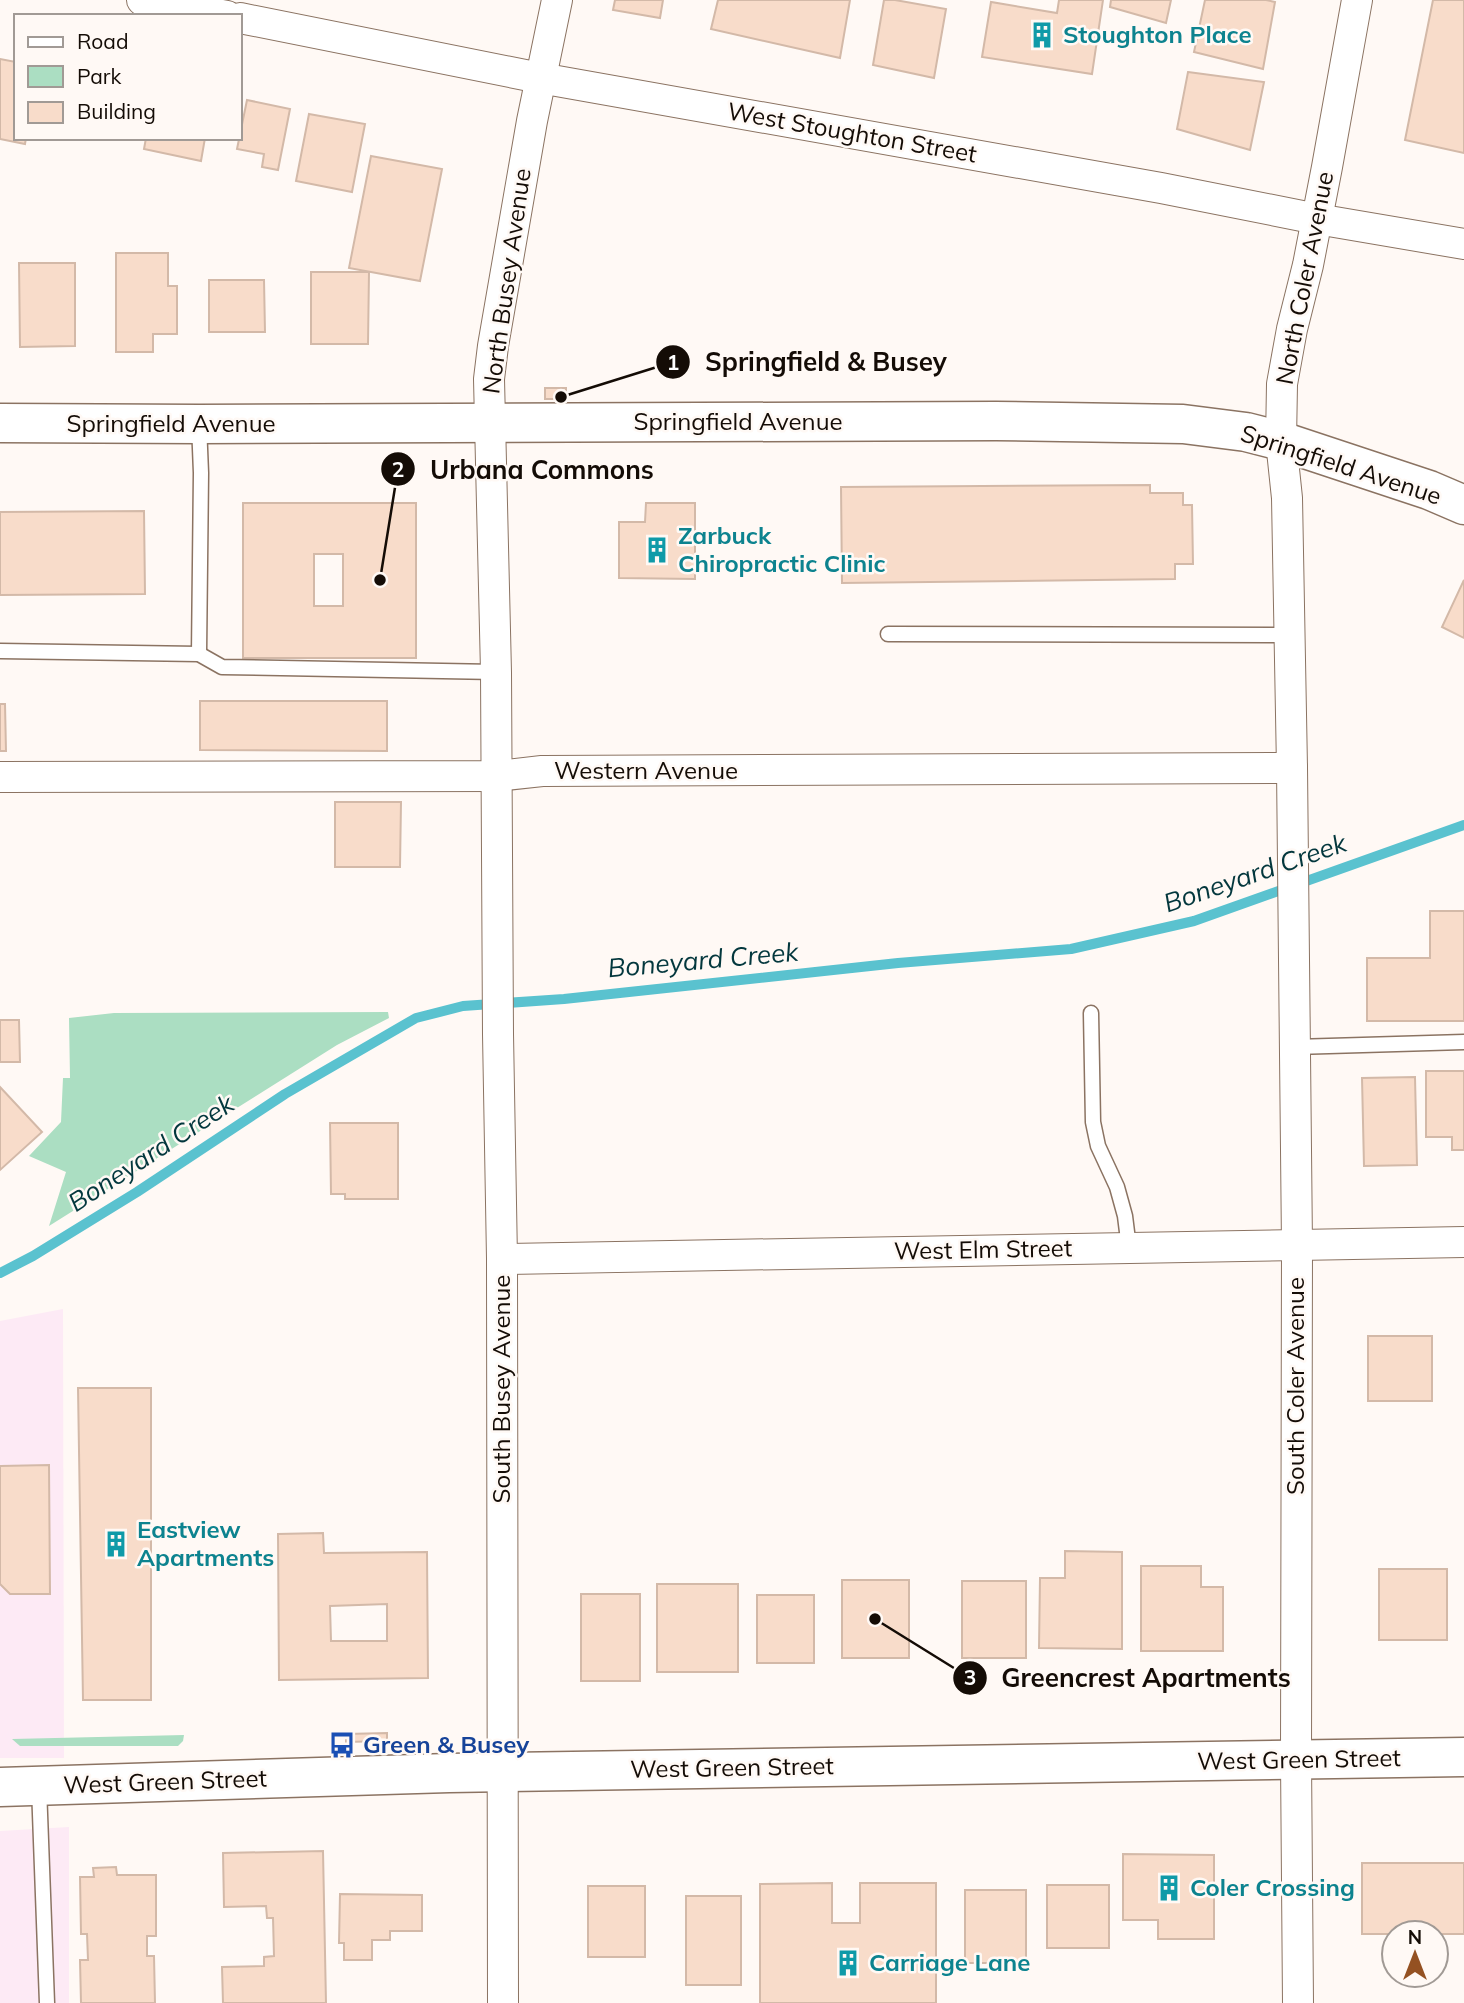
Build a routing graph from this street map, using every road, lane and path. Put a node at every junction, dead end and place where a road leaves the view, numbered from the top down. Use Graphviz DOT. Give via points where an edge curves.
graph roads {
  1 [pos="142,0"];
  2 [pos="556,0"];
  3 [pos="1357,0"];
  4 [pos="216,14"];
  5 [pos="242,18"];
  6 [pos="540,78"];
  7 [pos="1317,219"];
  8 [pos="1464,244"];
  9 [pos="0,423"];
  10 [pos="489,423"];
  11 [pos="199,424"];
  12 [pos="1281,441"];
  13 [pos="1464,505"];
  14 [pos="888,634"];
  15 [pos="1288,635"];
  16 [pos="0,651"];
  17 [pos="199,654"];
  18 [pos="496,672"];
  19 [pos="1292,768"];
  20 [pos="497,776"];
  21 [pos="0,777"];
  22 [pos="1091,1013"];
  23 [pos="1464,1042"];
  24 [pos="1295,1047"];
  25 [pos="1464,1242"];
  26 [pos="1297,1245"];
  27 [pos="1129,1248"];
  28 [pos="502,1259"];
  29 [pos="1464,1757"];
  30 [pos="1296,1760"];
  31 [pos="502,1772"];
  32 [pos="39,1786"];
  33 [pos="0,1787"];
  34 [pos="47,2003"];
  35 [pos="503,2003"];
  36 [pos="1298,2003"];
  1 -- 4 [label="street"];
  2 -- 6 [label="street, North Busey Avenue"];
  3 -- 7 [label="street, North Coler Avenue"];
  5 -- 6 [label="street, West Stoughton Street"];
  6 -- 7 [label="street, West Stoughton Street"];
  6 -- 10 [label="street, North Busey Avenue" via="493,346"];
  7 -- 8 [label="street, West Stoughton Street"];
  7 -- 12 [label="street, North Coler Avenue" via="1282,384"];
  9 -- 11 [label="street, Springfield Avenue"];
  10 -- 11 [label="street, Springfield Avenue"];
  10 -- 12 [label="street, Springfield Avenue" via="1183,424"];
  10 -- 18 [label="street, North Busey Avenue"];
  11 -- 17 [label="lane"];
  12 -- 13 [label="street, Springfield Avenue"];
  12 -- 15 [label="street, North Coler Avenue" via="1287,498"];
  14 -- 15 [label="lane"];
  15 -- 19 [label="street, North Coler Avenue"];
  16 -- 17 [label="lane"];
  17 -- 18 [label="lane" via="222,667"];
  18 -- 20 [label="street, North Busey Avenue"];
  19 -- 20 [label="street, Western Avenue" via="542,771"];
  19 -- 24 [label="street, South Coler Avenue"];
  20 -- 21 [label="street, Western Avenue"];
  20 -- 28 [label="street, South Busey Avenue"];
  22 -- 27 [label="lane" via="1093,1122 1120,1198"];
  23 -- 24 [label="lane"];
  24 -- 26 [label="street, South Coler Avenue"];
  25 -- 26 [label="street, West Elm Street"];
  26 -- 27 [label="street, West Elm Street"];
  26 -- 30 [label="street, South Coler Avenue"];
  27 -- 28 [label="street, West Elm Street"];
  28 -- 31 [label="street, South Busey Avenue"];
  29 -- 30 [label="street, West Green Street"];
  30 -- 31 [label="street, West Green Street"];
  30 -- 36 [label="street, South Coler Avenue"];
  31 -- 32 [label="street, West Green Street"];
  31 -- 35 [label="street, South Busey Avenue"];
  32 -- 33 [label="street, West Green Street"];
  32 -- 34 [label="lane"];
}
